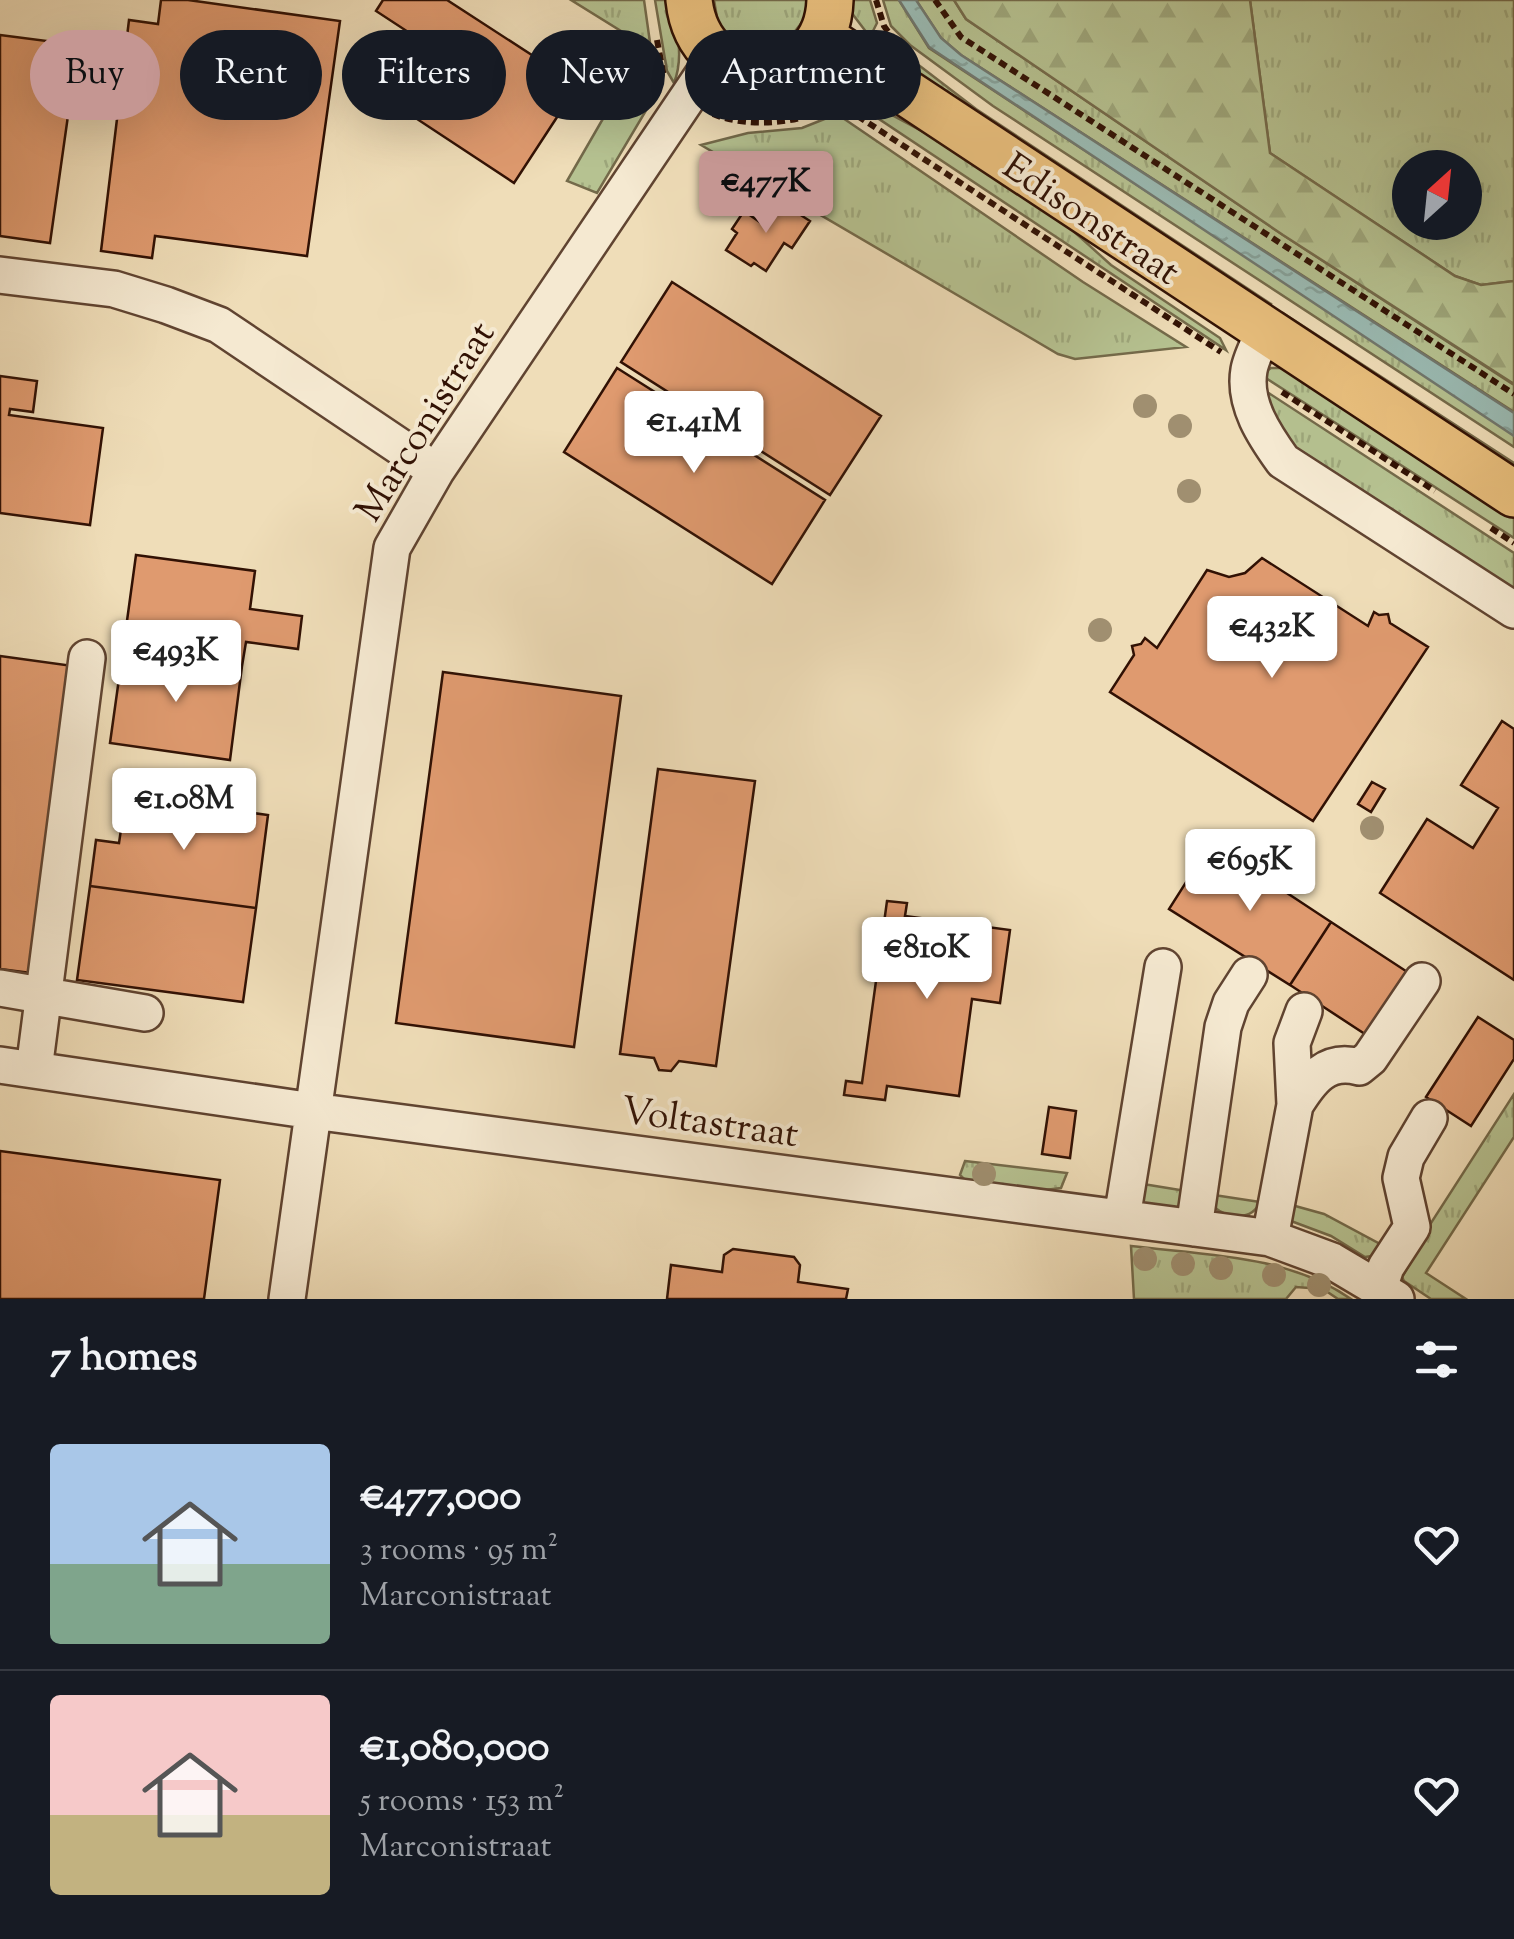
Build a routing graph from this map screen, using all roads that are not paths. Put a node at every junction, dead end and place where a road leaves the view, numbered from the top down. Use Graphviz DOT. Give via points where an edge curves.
graph roads {
  1 [pos="689,0"];
  2 [pos="826,19"];
  3 [pos="695,30"];
  4 [pos="685,99"];
  5 [pos="0,274"];
  6 [pos="1256,351"];
  7 [pos="436,471"];
  8 [pos="1497,508"];
  9 [pos="1514,610"];
  10 [pos="87,658"];
  11 [pos="1163,967"];
  12 [pos="1249,975"];
  13 [pos="1422,981"];
  14 [pos="0,988"];
  15 [pos="44,995"];
  16 [pos="1304,1010"];
  17 [pos="145,1013"];
  18 [pos="17,1068"];
  19 [pos="1296,1104"];
  20 [pos="313,1111"];
  21 [pos="1428,1118"];
  22 [pos="1122,1218"];
  23 [pos="1194,1228"];
  24 [pos="1270,1238"];
  25 [pos="1388,1293"];
  26 [pos="287,1299"];
  1 -- 3 [label="main road"];
  2 -- 6 [label="main road, Edisonstraat"];
  4 -- 7 [label="street, Marconistraat"];
  5 -- 7 [label="street" via="114,289 219,326"];
  6 -- 8 [label="main road, Edisonstraat"];
  6 -- 9 [label="street" via="1250,394 1260,428 1283,461"];
  7 -- 20 [label="street, Marconistraat" via="392,548"];
  10 -- 15 [label="street"];
  11 -- 22 [label="street"];
  12 -- 23 [label="street" via="1223,1027"];
  13 -- 19 [label="street" via="1370,1058 1360,1067 1328,1066"];
  14 -- 15 [label="street"];
  15 -- 17 [label="street"];
  15 -- 18 [label="street"];
  16 -- 19 [label="street" via="1292,1042"];
  18 -- 20 [label="street, Voltastraat"];
  19 -- 24 [label="street"];
  20 -- 22 [label="street, Voltastraat"];
  20 -- 26 [label="street, Marconistraat"];
  21 -- 25 [label="street" via="1400,1178 1412,1226 1386,1267"];
  22 -- 23 [label="street, Voltastraat"];
  23 -- 24 [label="street, Voltastraat"];
  24 -- 25 [label="street, Voltastraat"];
}
